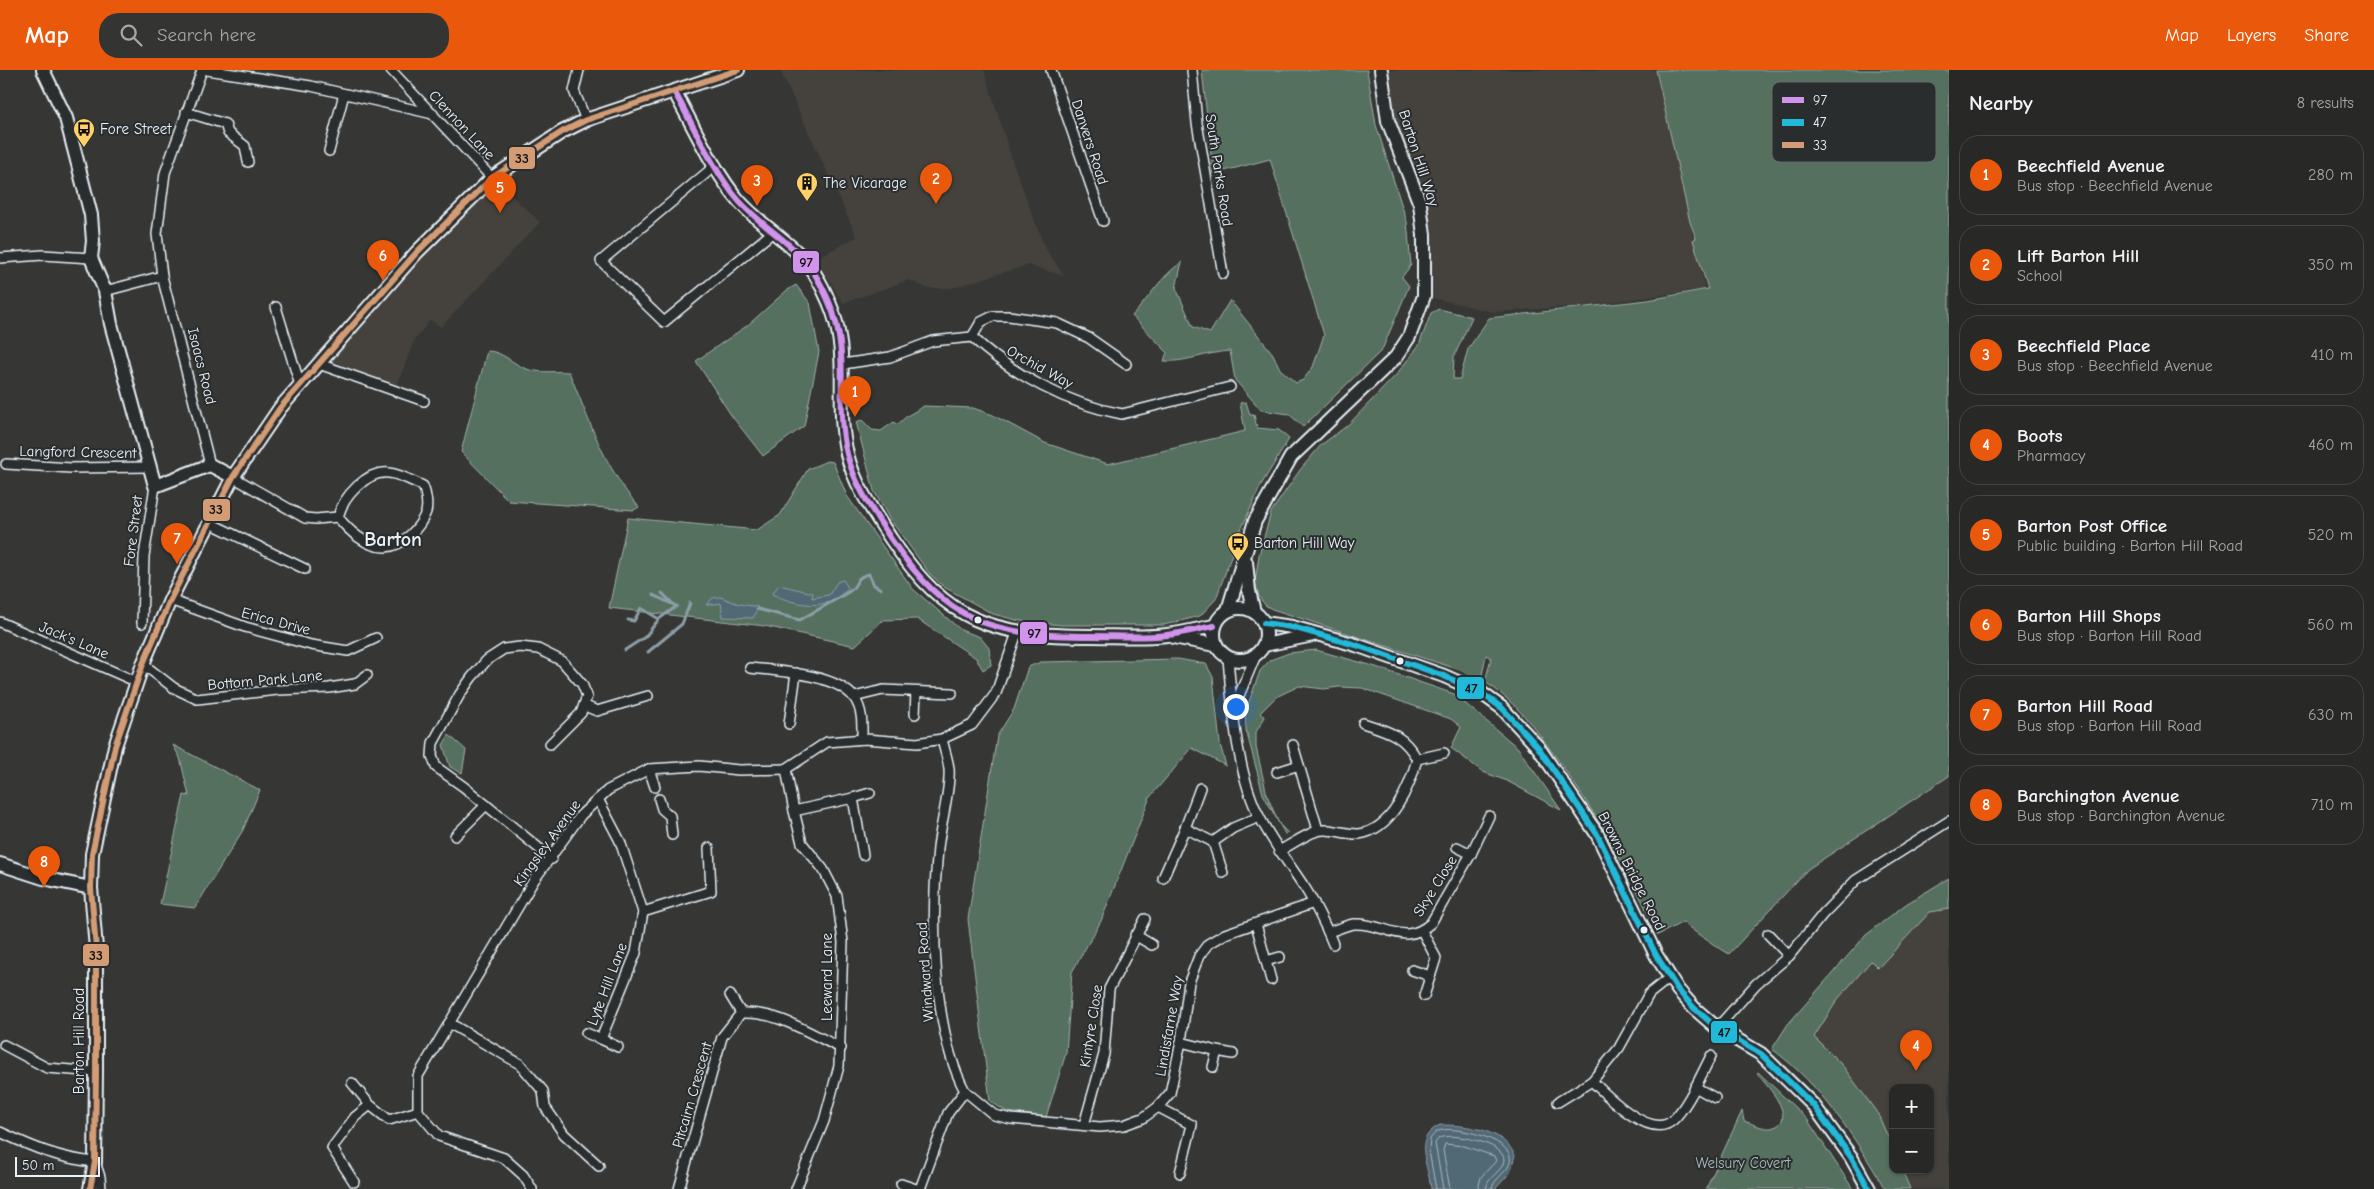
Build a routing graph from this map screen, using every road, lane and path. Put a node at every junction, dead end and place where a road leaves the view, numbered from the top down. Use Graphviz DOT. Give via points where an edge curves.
graph roads {
  1 [pos="43,70"];
  2 [pos="202,70"];
  3 [pos="207,70"];
  4 [pos="391,70"];
  5 [pos="579,70"];
  6 [pos="738,70"];
  7 [pos="1051,70"];
  8 [pos="1192,70"];
  9 [pos="1382,70"];
  10 [pos="713,74"];
  11 [pos="674,91"];
  12 [pos="344,94"];
  13 [pos="186,112"];
  14 [pos="432,114"];
  15 [pos="586,120"];
  16 [pos="329,151"];
  17 [pos="248,162"];
  18 [pos="716,165"];
  19 [pos="492,178"];
  20 [pos="1102,221"];
  21 [pos="773,232"];
  22 [pos="0,258"];
  23 [pos="91,258"];
  24 [pos="1223,274"];
  25 [pos="162,276"];
  26 [pos="105,291"];
  27 [pos="276,307"];
  28 [pos="972,337"];
  29 [pos="319,364"];
  30 [pos="843,364"];
  31 [pos="1126,364"];
  32 [pos="300,385"];
  33 [pos="1230,387"];
  34 [pos="424,402"];
  35 [pos="6,464"];
  36 [pos="210,466"];
  37 [pos="150,467"];
  38 [pos="233,477"];
  39 [pos="155,486"];
  40 [pos="338,517"];
  41 [pos="210,522"];
  42 [pos="1246,555"];
  43 [pos="304,569"];
  44 [pos="170,600"];
  45 [pos="1228,610"];
  46 [pos="1254,612"];
  47 [pos="0,622"];
  48 [pos="142,623"];
  49 [pos="1264,623"];
  50 [pos="1214,626"];
  51 [pos="1016,633"];
  52 [pos="1166,635"];
  53 [pos="1318,635"];
  54 [pos="376,638"];
  55 [pos="1215,644"];
  56 [pos="1260,650"];
  57 [pos="1228,658"];
  58 [pos="143,664"];
  59 [pos="750,668"];
  60 [pos="796,673"];
  61 [pos="367,675"];
  62 [pos="137,682"];
  63 [pos="916,692"];
  64 [pos="952,693"];
  65 [pos="648,696"];
  66 [pos="854,698"];
  67 [pos="585,706"];
  68 [pos="1232,712"];
  69 [pos="914,714"];
  70 [pos="1363,723"];
  71 [pos="789,724"];
  72 [pos="862,739"];
  73 [pos="942,739"];
  74 [pos="550,744"];
  75 [pos="1293,744"];
  76 [pos="1444,753"];
  77 [pos="1417,759"];
  78 [pos="1299,766"];
  79 [pos="649,769"];
  80 [pos="786,769"];
  81 [pos="1277,772"];
  82 [pos="655,787"];
  83 [pos="1200,788"];
  84 [pos="870,793"];
  85 [pos="852,798"];
  86 [pos="598,799"];
  87 [pos="659,799"];
  88 [pos="486,805"];
  89 [pos="794,811"];
  90 [pos="1489,816"];
  91 [pos="1259,817"];
  92 [pos="1949,821"];
  93 [pos="1185,828"];
  94 [pos="1318,830"];
  95 [pos="672,834"];
  96 [pos="455,836"];
  97 [pos="1213,842"];
  98 [pos="1457,847"];
  99 [pos="709,848"];
  100 [pos="1279,851"];
  101 [pos="1471,854"];
  102 [pos="863,855"];
  103 [pos="552,859"];
  104 [pos="0,864"];
  105 [pos="1223,873"];
  106 [pos="1163,878"];
  107 [pos="91,888"];
  108 [pos="1314,903"];
  109 [pos="643,912"];
  110 [pos="1145,918"];
  111 [pos="1256,924"];
  112 [pos="1422,931"];
  113 [pos="1328,932"];
  114 [pos="1768,934"];
  115 [pos="1135,935"];
  116 [pos="1333,944"];
  117 [pos="1152,945"];
  118 [pos="1789,956"];
  119 [pos="1280,957"];
  120 [pos="1266,961"];
  121 [pos="1412,970"];
  122 [pos="1430,976"];
  123 [pos="1669,978"];
  124 [pos="1271,980"];
  125 [pos="730,995"];
  126 [pos="1424,996"];
  127 [pos="741,1013"];
  128 [pos="449,1022"];
  129 [pos="1717,1028"];
  130 [pos="586,1033"];
  131 [pos="601,1039"];
  132 [pos="1181,1042"];
  133 [pos="4,1044"];
  134 [pos="618,1047"];
  135 [pos="841,1048"];
  136 [pos="1217,1051"];
  137 [pos="1233,1054"];
  138 [pos="1711,1056"];
  139 [pos="1213,1067"];
  140 [pos="96,1072"];
  141 [pos="1592,1081"];
  142 [pos="352,1083"];
  143 [pos="1695,1087"];
  144 [pos="965,1091"];
  145 [pos="1715,1098"];
  146 [pos="1558,1102"];
  147 [pos="370,1105"];
  148 [pos="1158,1107"];
  149 [pos="418,1111"];
  150 [pos="1084,1125"];
  151 [pos="0,1132"];
  152 [pos="95,1162"];
  153 [pos="599,1166"];
  154 [pos="1180,1173"];
  155 [pos="354,1182"];
  156 [pos="901,1184"];
  157 [pos="90,1189"];
  158 [pos="101,1189"];
  159 [pos="532,1189"];
  160 [pos="679,1189"];
  161 [pos="796,1189"];
  162 [pos="916,1189"];
  163 [pos="920,1189"];
  164 [pos="1869,1189"];
  1 -- 23 [label="street, Fore Street" via="66,118 89,206 93,241"];
  2 -- 13 [label="street, Isaacs Road"];
  3 -- 12 [label="street"];
  4 -- 14 [label="street, Clennon Lane"];
  5 -- 15 [label="street" via="574,91"];
  6 -- 10 [label="street, Barton Hill Road"];
  7 -- 20 [label="street, Danvers Road"];
  8 -- 24 [label="street, South Parks Road" via="1197,123"];
  9 -- 42 [label="street, Barton Hill Way" via="1388,122 1420,204 1424,235 1424,296 1409,337 1396,357 1291,457 1255,521"];
  10 -- 11 [label="street, Barton Hill Road"];
  11 -- 15 [label="street, Barton Hill Road"];
  11 -- 18 [label="street"];
  12 -- 14 [label="street"];
  12 -- 16 [label="street"];
  13 -- 17 [label="street" via="225,124 228,133 245,146"];
  13 -- 25 [label="street, Isaacs Road" via="165,173 157,234"];
  14 -- 19 [label="street, Clennon Lane"];
  15 -- 19 [label="street, Barton Hill Road"];
  18 -- 21 [label="street" via="739,201"];
  18 -- 21 [label="street" via="602,262 664,322"];
  19 -- 29 [label="street, Barton Hill Road" via="417,252"];
  21 -- 30 [label="street" via="814,272 841,335"];
  22 -- 23 [label="street" via="43,255"];
  23 -- 26 [label="street, Fore Street"];
  25 -- 26 [label="street"];
  25 -- 36 [label="street, Isaacs Road"];
  26 -- 37 [label="street, Fore Street"];
  27 -- 32 [label="street"];
  28 -- 30 [label="street" via="933,341 890,357"];
  28 -- 31 [label="street" via="981,322 994,316 1057,323 1089,338"];
  28 -- 33 [label="street, Orchid Way" via="997,360 1065,398 1122,414"];
  29 -- 32 [label="street, Barton Hill Road"];
  29 -- 34 [label="street"];
  30 -- 51 [label="street" via="844,439 856,483 874,513 931,591 982,624"];
  32 -- 38 [label="street, Barton Hill Road" via="280,408"];
  35 -- 37 [label="street, Langford Crescent" via="70,468"];
  36 -- 38 [label="street"];
  36 -- 39 [label="street"];
  37 -- 39 [label="street, Fore Street"];
  38 -- 40 [label="street" via="304,518"];
  38 -- 41 [label="street, Barton Hill Road"];
  39 -- 48 [label="street, Fore Street" via="144,556"];
  40 -- 40 [label="street" via="340,507 371,476 388,472 423,486 426,494 426,512 410,536 397,544 384,547 368,542 349,531"];
  41 -- 43 [label="street"];
  41 -- 44 [label="street, Barton Hill Road"];
  42 -- 45 [label="street, Barton Hill Way"];
  42 -- 46 [label="street, Barton Hill Way"];
  44 -- 54 [label="street, Erica Drive" via="245,627 311,645 348,650"];
  44 -- 58 [label="street, Barton Hill Road"];
  45 -- 46 [label="street" via="1243,608"];
  45 -- 50 [label="street"];
  46 -- 49 [label="street"];
  47 -- 62 [label="street, Jack's Lane"];
  49 -- 53 [label="street, Browns Bridge Road"];
  49 -- 56 [label="street" via="1266,636"];
  50 -- 52 [label="street"];
  50 -- 55 [label="street"];
  51 -- 52 [label="street"];
  51 -- 73 [label="street" via="996,693 972,725"];
  52 -- 55 [label="street"];
  53 -- 56 [label="street, Browns Bridge Road" via="1284,640"];
  53 -- 123 [label="street, Browns Bridge Road" via="1356,645 1464,684 1492,700 1512,717 1554,768 1597,834"];
  55 -- 57 [label="street"];
  56 -- 57 [label="street" via="1243,661"];
  56 -- 68 [label="street"];
  57 -- 68 [label="street"];
  58 -- 61 [label="street, Bottom Park Lane" via="174,688 197,699 329,688 355,684"];
  58 -- 62 [label="street, Barton Hill Road"];
  59 -- 60 [label="street"];
  60 -- 66 [label="street" via="834,683"];
  60 -- 71 [label="street"];
  62 -- 107 [label="street, Barton Hill Road" via="115,746 92,854"];
  63 -- 64 [label="street"];
  63 -- 66 [label="street" via="883,690"];
  63 -- 69 [label="street"];
  65 -- 67 [label="street" via="597,712"];
  66 -- 72 [label="street" via="863,718"];
  67 -- 74 [label="street"];
  67 -- 88 [label="street" via="587,696 572,670 538,649 504,649 488,660 460,694 433,743 432,756 436,767"];
  68 -- 91 [label="street" via="1243,768"];
  70 -- 77 [label="street" via="1399,736"];
  72 -- 73 [label="street" via="917,743"];
  72 -- 80 [label="street" via="827,742"];
  73 -- 144 [label="street, Windward Road" via="949,770 938,848 934,913 936,951 943,1033"];
  75 -- 78 [label="street"];
  76 -- 77 [label="street"];
  77 -- 94 [label="street" via="1408,788 1389,817 1371,830 1358,834"];
  78 -- 81 [label="street"];
  78 -- 94 [label="street"];
  79 -- 80 [label="street, Kingsley Avenue" via="699,766 739,770"];
  79 -- 82 [label="street"];
  79 -- 86 [label="street, Kingsley Avenue" via="608,790"];
  80 -- 89 [label="street, Leeward Lane"];
  83 -- 93 [label="street"];
  84 -- 85 [label="street"];
  85 -- 89 [label="street"];
  85 -- 102 [label="street"];
  86 -- 103 [label="street, Kingsley Avenue" via="582,815"];
  86 -- 109 [label="street, Lyte Hill Lane" via="620,841"];
  87 -- 95 [label="street" via="662,809 670,816"];
  88 -- 96 [label="street"];
  88 -- 103 [label="street"];
  89 -- 135 [label="street, Leeward Lane" via="802,843 837,896 843,942"];
  90 -- 101 [label="street, Skye Close"];
  91 -- 97 [label="street" via="1233,828"];
  91 -- 100 [label="street"];
  92 -- 118 [label="street" via="1856,880"];
  93 -- 97 [label="street"];
  93 -- 106 [label="street"];
  94 -- 100 [label="street"];
  97 -- 105 [label="street"];
  98 -- 101 [label="street, Skye Close"];
  99 -- 109 [label="street" via="710,891"];
  100 -- 108 [label="street"];
  101 -- 112 [label="street, Skye Close" via="1431,923"];
  103 -- 128 [label="street, Kingsley Avenue" via="534,880"];
  104 -- 107 [label="street"];
  107 -- 140 [label="street, Barton Hill Road" via="96,949"];
  108 -- 111 [label="street, Lindisfarne Way"];
  108 -- 113 [label="street"];
  109 -- 131 [label="street, Lyte Hill Lane" via="636,953"];
  110 -- 115 [label="street, Kintyre Close"];
  111 -- 120 [label="street"];
  111 -- 132 [label="street, Lindisfarne Way" via="1225,934 1208,944 1199,956 1189,982"];
  112 -- 113 [label="street, Skye Close" via="1404,936 1354,924"];
  112 -- 122 [label="street, Skye Close" via="1436,958"];
  113 -- 116 [label="street"];
  114 -- 118 [label="street"];
  115 -- 117 [label="street"];
  115 -- 150 [label="street, Kintyre Close" via="1109,989 1104,1054"];
  118 -- 129 [label="street" via="1756,984"];
  119 -- 120 [label="street"];
  120 -- 124 [label="street"];
  121 -- 122 [label="street"];
  122 -- 126 [label="street, Skye Close"];
  123 -- 129 [label="street, Browns Bridge Road" via="1694,1008"];
  123 -- 141 [label="street" via="1649,994 1619,1048"];
  125 -- 127 [label="street"];
  127 -- 135 [label="street" via="772,1015"];
  127 -- 160 [label="street, Pitcairn Crescent" via="722,1036"];
  128 -- 149 [label="street" via="418,1076"];
  128 -- 153 [label="street" via="520,1064 543,1091 545,1108 564,1134"];
  129 -- 164 [label="street, Browns Bridge Road" via="1760,1054 1814,1106 1851,1157"];
  130 -- 131 [label="street, Lyte Hill Lane"];
  131 -- 134 [label="street, Lyte Hill Lane"];
  132 -- 136 [label="street"];
  132 -- 148 [label="street, Lindisfarne Way" via="1170,1093"];
  133 -- 140 [label="street" via="47,1068"];
  135 -- 161 [label="street, Leeward Lane" via="824,1120"];
  136 -- 137 [label="street"];
  136 -- 139 [label="street"];
  138 -- 143 [label="street"];
  140 -- 152 [label="street, Barton Hill Road"];
  141 -- 143 [label="street" via="1618,1105 1652,1126 1664,1126 1673,1120"];
  141 -- 146 [label="street"];
  142 -- 147 [label="street"];
  143 -- 145 [label="street"];
  144 -- 150 [label="street, Lindisfarne Way" via="994,1115"];
  144 -- 163 [label="street" via="948,1113"];
  147 -- 149 [label="street" via="389,1120"];
  147 -- 155 [label="street" via="355,1117 332,1148"];
  148 -- 150 [label="street, Lindisfarne Way" via="1143,1118 1124,1125"];
  148 -- 154 [label="street" via="1192,1125"];
  149 -- 159 [label="street" via="439,1136 504,1158 523,1175"];
  151 -- 152 [label="street" via="42,1152"];
  152 -- 157 [label="street, Barton Hill Road"];
  152 -- 158 [label="street"];
  156 -- 162 [label="street"];
}
